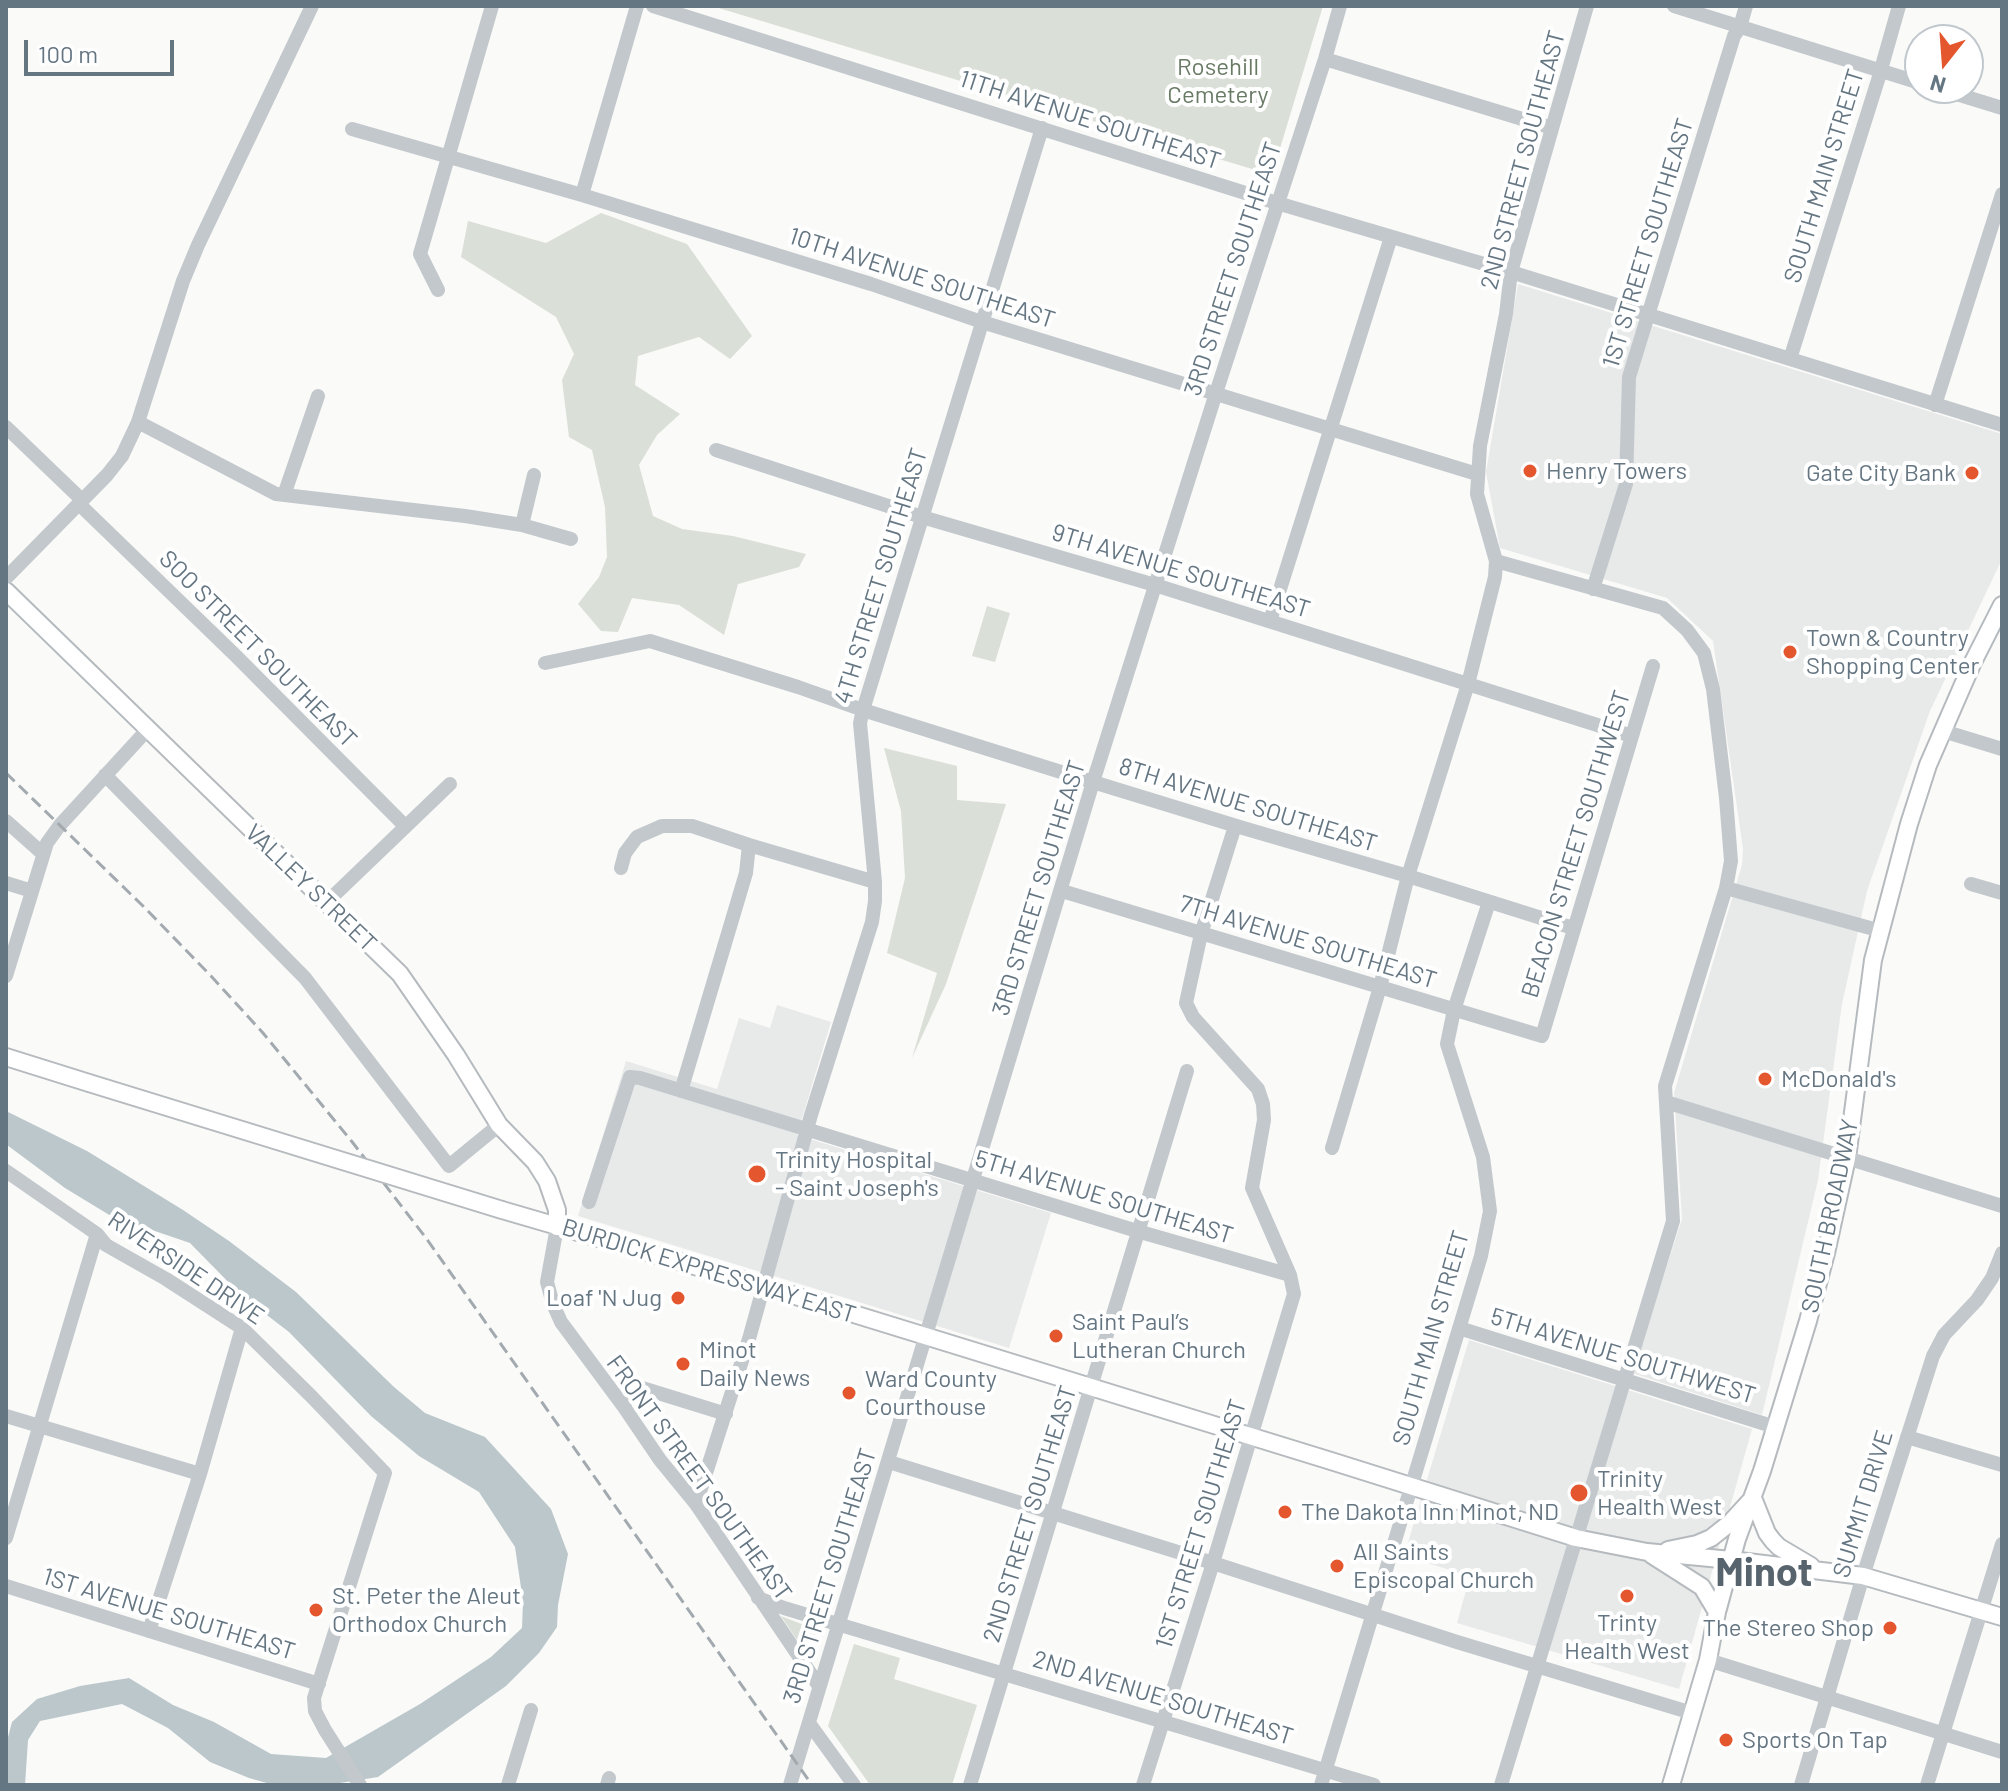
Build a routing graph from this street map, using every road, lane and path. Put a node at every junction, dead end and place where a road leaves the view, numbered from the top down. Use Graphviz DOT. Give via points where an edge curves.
graph roads {
  1 [pos="312,6"];
  2 [pos="492,6"];
  3 [pos="637,6"];
  4 [pos="653,6"];
  5 [pos="1340,6"];
  6 [pos="1587,6"];
  7 [pos="1674,6"];
  8 [pos="1746,6"];
  9 [pos="1899,6"];
  10 [pos="1740,27"];
  11 [pos="1325,59"];
  12 [pos="1880,70"];
  13 [pos="1904,78"];
  14 [pos="1042,128"];
  15 [pos="1552,128"];
  16 [pos="352,129"];
  17 [pos="448,156"];
  18 [pos="2002,194"];
  19 [pos="582,195"];
  20 [pos="1277,203"];
  21 [pos="1391,237"];
  22 [pos="1511,272"];
  23 [pos="438,290"];
  24 [pos="1648,315"];
  25 [pos="982,322"];
  26 [pos="1790,359"];
  27 [pos="1216,393"];
  28 [pos="318,396"];
  29 [pos="1935,405"];
  30 [pos="138,422"];
  31 [pos="2002,425"];
  32 [pos="6,427"];
  33 [pos="1330,428"];
  34 [pos="716,450"];
  35 [pos="1477,474"];
  36 [pos="534,475"];
  37 [pos="284,495"];
  38 [pos="80,502"];
  39 [pos="922,517"];
  40 [pos="522,525"];
  41 [pos="571,539"];
  42 [pos="1496,561"];
  43 [pos="6,578"];
  44 [pos="1155,585"];
  45 [pos="1593,589"];
  46 [pos="6,591"];
  47 [pos="2002,605"];
  48 [pos="1270,621"];
  49 [pos="545,663"];
  50 [pos="1653,666"];
  51 [pos="1468,684"];
  52 [pos="863,710"];
  53 [pos="148,729"];
  54 [pos="1943,731"];
  55 [pos="1632,736"];
  56 [pos="2002,749"];
  57 [pos="105,775"];
  58 [pos="1093,782"];
  59 [pos="450,784"];
  60 [pos="6,821"];
  61 [pos="405,826"];
  62 [pos="1235,826"];
  63 [pos="749,845"];
  64 [pos="42,853"];
  65 [pos="621,868"];
  66 [pos="1408,876"];
  67 [pos="875,882"];
  68 [pos="6,883"];
  69 [pos="1971,884"];
  70 [pos="1726,888"];
  71 [pos="32,891"];
  72 [pos="1062,891"];
  73 [pos="2002,893"];
  74 [pos="327,902"];
  75 [pos="1489,902"];
  76 [pos="1573,928"];
  77 [pos="1881,931"];
  78 [pos="1201,934"];
  79 [pos="6,976"];
  80 [pos="1380,987"];
  81 [pos="1454,1010"];
  82 [pos="1542,1036"];
  83 [pos="6,1057"];
  84 [pos="1187,1071"];
  85 [pos="681,1091"];
  86 [pos="1666,1102"];
  87 [pos="499,1125"];
  88 [pos="806,1130"];
  89 [pos="1332,1148"];
  90 [pos="1847,1158"];
  91 [pos="6,1171"];
  92 [pos="974,1180"];
  93 [pos="589,1202"];
  94 [pos="2002,1206"];
  95 [pos="557,1227"];
  96 [pos="1137,1231"];
  97 [pos="97,1234"];
  98 [pos="2002,1253"];
  99 [pos="1290,1275"];
  100 [pos="763,1286"];
  101 [pos="242,1328"];
  102 [pos="1459,1328"];
  103 [pos="925,1336"];
  104 [pos="1624,1379"];
  105 [pos="1092,1388"];
  106 [pos="624,1407"];
  107 [pos="726,1414"];
  108 [pos="6,1416"];
  109 [pos="38,1426"];
  110 [pos="1775,1427"];
  111 [pos="1250,1436"];
  112 [pos="1907,1437"];
  113 [pos="889,1462"];
  114 [pos="2002,1465"];
  115 [pos="200,1474"];
  116 [pos="1412,1486"];
  117 [pos="1753,1498"];
  118 [pos="696,1504"];
  119 [pos="1052,1513"];
  120 [pos="6,1538"];
  121 [pos="1576,1538"];
  122 [pos="2002,1544"];
  123 [pos="1647,1552"];
  124 [pos="1731,1560"];
  125 [pos="1213,1563"];
  126 [pos="1825,1571"];
  127 [pos="1863,1576"];
  128 [pos="6,1586"];
  129 [pos="758,1598"];
  130 [pos="1980,1610"];
  131 [pos="1717,1612"];
  132 [pos="1373,1615"];
  133 [pos="2002,1617"];
  134 [pos="839,1624"];
  135 [pos="149,1631"];
  136 [pos="1708,1660"];
  137 [pos="1537,1666"];
  138 [pos="1005,1674"];
  139 [pos="319,1684"];
  140 [pos="819,1686"];
  141 [pos="1828,1697"];
  142 [pos="531,1710"];
  143 [pos="1692,1713"];
  144 [pos="1163,1722"];
  145 [pos="809,1723"];
  146 [pos="1943,1734"];
  147 [pos="2002,1752"];
  148 [pos="1326,1770"];
  149 [pos="360,1785"];
  150 [pos="508,1785"];
  151 [pos="790,1785"];
  152 [pos="854,1785"];
  153 [pos="970,1785"];
  154 [pos="1143,1785"];
  155 [pos="1321,1785"];
  156 [pos="1374,1785"];
  157 [pos="1501,1785"];
  158 [pos="1671,1785"];
  159 [pos="1801,1785"];
  160 [pos="1927,1785"];
  1 -- 30 [label="street" via="198,245"];
  2 -- 17 [label="street"];
  3 -- 19 [label="street"];
  4 -- 14 [label="street, 11TH AVENUE SOUTHEAST"];
  5 -- 11 [label="street, 3RD STREET SOUTHEAST"];
  6 -- 15 [label="street, 2ND STREET SOUTHEAST"];
  7 -- 10 [label="street"];
  8 -- 10 [label="street, 1ST STREET SOUTHEAST"];
  9 -- 12 [label="street, SOUTH MAIN STREET"];
  10 -- 12 [label="street"];
  10 -- 24 [label="street, 1ST STREET SOUTHEAST"];
  11 -- 15 [label="street"];
  11 -- 20 [label="street, 3RD STREET SOUTHEAST"];
  12 -- 13 [label="street"];
  12 -- 26 [label="street, SOUTH MAIN STREET"];
  14 -- 20 [label="street, 11TH AVENUE SOUTHEAST"];
  14 -- 25 [label="street, 4TH STREET SOUTHEAST"];
  15 -- 22 [label="street, 2ND STREET SOUTHEAST"];
  16 -- 17 [label="street, 10TH AVENUE SOUTHEAST"];
  17 -- 19 [label="street, 10TH AVENUE SOUTHEAST"];
  17 -- 23 [label="street" via="420,254"];
  18 -- 29 [label="street"];
  19 -- 25 [label="street, 10TH AVENUE SOUTHEAST"];
  20 -- 21 [label="street, 11TH AVENUE SOUTHEAST"];
  20 -- 27 [label="street, 3RD STREET SOUTHEAST"];
  21 -- 22 [label="street, 11TH AVENUE SOUTHEAST"];
  21 -- 33 [label="street"];
  22 -- 24 [label="street, 11TH AVENUE SOUTHEAST"];
  22 -- 35 [label="street, 2ND STREET SOUTHEAST"];
  24 -- 26 [label="street, 11TH AVENUE SOUTHEAST"];
  24 -- 45 [label="street, 1ST STREET SOUTHEAST" via="1629,377 1626,484"];
  25 -- 27 [label="street, 10TH AVENUE SOUTHEAST"];
  25 -- 39 [label="street, 4TH STREET SOUTHEAST"];
  26 -- 29 [label="street, 11TH AVENUE SOUTHEAST"];
  27 -- 33 [label="street, 10TH AVENUE SOUTHEAST"];
  27 -- 44 [label="street, 3RD STREET SOUTHEAST"];
  28 -- 37 [label="street"];
  29 -- 31 [label="street, 11TH AVENUE SOUTHEAST"];
  30 -- 37 [label="street"];
  30 -- 38 [label="street" via="122,456"];
  32 -- 38 [label="street, SOO STREET SOUTHEAST"];
  33 -- 35 [label="street, 10TH AVENUE SOUTHEAST"];
  33 -- 48 [label="street"];
  34 -- 39 [label="street, 9TH AVENUE SOUTHEAST"];
  35 -- 42 [label="street, 2ND STREET SOUTHEAST" via="1477,494"];
  36 -- 40 [label="street"];
  37 -- 40 [label="street"];
  38 -- 43 [label="street"];
  38 -- 61 [label="street, SOO STREET SOUTHEAST"];
  39 -- 44 [label="street, 9TH AVENUE SOUTHEAST"];
  39 -- 52 [label="street, 4TH STREET SOUTHEAST"];
  40 -- 41 [label="street"];
  42 -- 45 [label="street"];
  42 -- 51 [label="street"];
  44 -- 48 [label="street, 9TH AVENUE SOUTHEAST"];
  44 -- 58 [label="street, 3RD STREET SOUTHEAST"];
  45 -- 70 [label="street" via="1663,608 1704,653 1726,798 1731,861"];
  46 -- 53 [label="main road, VALLEY STREET"];
  47 -- 54 [label="main road, SOUTH BROADWAY"];
  48 -- 51 [label="street, 9TH AVENUE SOUTHEAST"];
  49 -- 52 [label="street, 8TH AVENUE SOUTHEAST" via="650,641"];
  50 -- 55 [label="street, BEACON STREET SOUTHWEST"];
  51 -- 55 [label="street, 9TH AVENUE SOUTHEAST"];
  51 -- 66 [label="street"];
  52 -- 58 [label="street, 8TH AVENUE SOUTHEAST"];
  52 -- 67 [label="street, 4TH STREET SOUTHEAST"];
  53 -- 57 [label="street"];
  53 -- 74 [label="main road, VALLEY STREET"];
  54 -- 56 [label="street"];
  54 -- 77 [label="main road, SOUTH BROADWAY" via="1909,824"];
  55 -- 76 [label="street, BEACON STREET SOUTHWEST"];
  57 -- 64 [label="street" via="55,830"];
  57 -- 87 [label="street" via="305,978 449,1166"];
  58 -- 62 [label="street, 8TH AVENUE SOUTHEAST"];
  58 -- 72 [label="street, 3RD STREET SOUTHEAST"];
  59 -- 61 [label="street"];
  60 -- 64 [label="street"];
  61 -- 74 [label="street"];
  62 -- 66 [label="street, 8TH AVENUE SOUTHEAST"];
  62 -- 78 [label="street"];
  63 -- 65 [label="street" via="692,826 662,826 637,837"];
  63 -- 67 [label="street"];
  63 -- 85 [label="street" via="746,873"];
  64 -- 71 [label="street"];
  66 -- 75 [label="street, 8TH AVENUE SOUTHEAST"];
  66 -- 80 [label="street"];
  67 -- 88 [label="street, 4TH STREET SOUTHEAST" via="872,922"];
  68 -- 71 [label="street"];
  69 -- 73 [label="street"];
  70 -- 77 [label="street"];
  70 -- 86 [label="street" via="1665,1086"];
  71 -- 79 [label="street"];
  72 -- 78 [label="street, 7TH AVENUE SOUTHEAST"];
  72 -- 92 [label="street, 3RD STREET SOUTHEAST"];
  74 -- 87 [label="main road, VALLEY STREET" via="400,974"];
  75 -- 76 [label="street, 8TH AVENUE SOUTHEAST"];
  75 -- 81 [label="street, SOUTH MAIN STREET"];
  76 -- 82 [label="street, BEACON STREET SOUTHWEST"];
  77 -- 90 [label="main road, SOUTH BROADWAY"];
  78 -- 80 [label="street, 7TH AVENUE SOUTHEAST"];
  78 -- 99 [label="street" via="1186,1003 1258,1089 1264,1120 1252,1188"];
  80 -- 81 [label="street, 7TH AVENUE SOUTHEAST"];
  80 -- 89 [label="street"];
  81 -- 82 [label="street, 7TH AVENUE SOUTHEAST"];
  81 -- 102 [label="street, SOUTH MAIN STREET" via="1447,1044 1483,1157 1490,1211"];
  83 -- 95 [label="main road, BURDICK EXPRESSWAY EAST, bridge"];
  84 -- 96 [label="street, 2ND STREET SOUTHEAST"];
  85 -- 88 [label="street, 5TH AVENUE SOUTHEAST"];
  85 -- 93 [label="street, 5TH AVENUE SOUTHEAST" via="630,1077"];
  86 -- 90 [label="street"];
  86 -- 104 [label="street" via="1673,1221"];
  87 -- 95 [label="main road, VALLEY STREET" via="547,1181"];
  88 -- 92 [label="street, 5TH AVENUE SOUTHEAST"];
  88 -- 100 [label="street, 4TH STREET SOUTHEAST"];
  90 -- 94 [label="street"];
  90 -- 110 [label="main road, SOUTH BROADWAY" via="1808,1321"];
  91 -- 97 [label="street, RIVERSIDE DRIVE"];
  92 -- 96 [label="street, 5TH AVENUE SOUTHEAST"];
  92 -- 103 [label="street, 3RD STREET SOUTHEAST"];
  95 -- 100 [label="main road, BURDICK EXPRESSWAY EAST"];
  95 -- 106 [label="street, FRONT STREET SOUTHEAST" via="549,1292 561,1322"];
  96 -- 99 [label="street, 5TH AVENUE SOUTHEAST"];
  96 -- 105 [label="street, 2ND STREET SOUTHEAST"];
  97 -- 101 [label="street, RIVERSIDE DRIVE" via="106,1245"];
  97 -- 109 [label="street"];
  98 -- 112 [label="street, SUMMIT DRIVE" via="1977,1300 1937,1345"];
  99 -- 111 [label="street, 1ST STREET SOUTHEAST" via="1294,1294"];
  100 -- 103 [label="main road, BURDICK EXPRESSWAY EAST"];
  100 -- 107 [label="street, 4TH STREET SOUTHEAST"];
  101 -- 115 [label="street"];
  101 -- 139 [label="street, RIVERSIDE DRIVE" via="385,1473"];
  102 -- 104 [label="street, 5TH AVENUE SOUTHWEST"];
  102 -- 116 [label="street, SOUTH MAIN STREET"];
  103 -- 105 [label="main road, BURDICK EXPRESSWAY EAST"];
  103 -- 113 [label="street, 3RD STREET SOUTHEAST"];
  104 -- 110 [label="street, 5TH AVENUE SOUTHWEST"];
  104 -- 121 [label="street"];
  105 -- 111 [label="main road, BURDICK EXPRESSWAY EAST"];
  105 -- 119 [label="street, 2ND STREET SOUTHEAST"];
  106 -- 107 [label="street" via="628,1394 639,1387"];
  106 -- 118 [label="street, FRONT STREET SOUTHEAST"];
  107 -- 118 [label="street, 4TH STREET SOUTHEAST"];
  108 -- 109 [label="street"];
  109 -- 115 [label="street"];
  109 -- 120 [label="street"];
  110 -- 117 [label="main road, SOUTH BROADWAY"];
  111 -- 116 [label="main road, BURDICK EXPRESSWAY EAST"];
  111 -- 125 [label="street, 1ST STREET SOUTHEAST"];
  112 -- 114 [label="street"];
  112 -- 127 [label="street, SUMMIT DRIVE"];
  113 -- 119 [label="street"];
  113 -- 134 [label="street, 3RD STREET SOUTHEAST"];
  115 -- 135 [label="street"];
  116 -- 121 [label="main road, BURDICK EXPRESSWAY EAST"];
  116 -- 132 [label="street, SOUTH MAIN STREET"];
  117 -- 123 [label="main road" via="1711,1538"];
  117 -- 124 [label="main road, SOUTH BROADWAY"];
  117 -- 126 [label="main road" via="1773,1541"];
  118 -- 129 [label="street, FRONT STREET SOUTHEAST"];
  119 -- 125 [label="street"];
  119 -- 138 [label="street, 2ND STREET SOUTHEAST"];
  121 -- 123 [label="main road, BURDICK EXPRESSWAY EAST"];
  121 -- 137 [label="street"];
  122 -- 130 [label="street"];
  123 -- 124 [label="main road"];
  123 -- 131 [label="main road" via="1702,1587"];
  124 -- 126 [label="main road"];
  124 -- 131 [label="main road, SOUTH BROADWAY"];
  125 -- 132 [label="street"];
  125 -- 144 [label="street, 1ST STREET SOUTHEAST"];
  126 -- 127 [label="main road"];
  127 -- 130 [label="main road"];
  127 -- 141 [label="street, SUMMIT DRIVE"];
  128 -- 135 [label="street, 1ST AVENUE SOUTHEAST"];
  129 -- 134 [label="street, 2ND AVENUE SOUTHEAST"];
  129 -- 140 [label="street, FRONT STREET SOUTHEAST"];
  130 -- 133 [label="main road"];
  130 -- 146 [label="street"];
  131 -- 136 [label="main road, SOUTH BROADWAY"];
  132 -- 137 [label="street"];
  132 -- 148 [label="street, SOUTH MAIN STREET"];
  134 -- 138 [label="street, 2ND AVENUE SOUTHEAST"];
  134 -- 140 [label="street, 3RD STREET SOUTHEAST"];
  135 -- 139 [label="street, 1ST AVENUE SOUTHEAST"];
  136 -- 141 [label="street"];
  136 -- 143 [label="main road, SOUTH BROADWAY"];
  137 -- 143 [label="street"];
  137 -- 157 [label="street"];
  138 -- 144 [label="street, 2ND AVENUE SOUTHEAST"];
  138 -- 153 [label="street, 2ND STREET SOUTHEAST"];
  139 -- 149 [label="street" via="315,1711"];
  140 -- 145 [label="street, 3RD STREET SOUTHEAST"];
  141 -- 146 [label="street"];
  141 -- 159 [label="street, SUMMIT DRIVE"];
  142 -- 150 [label="street"];
  143 -- 158 [label="main road, SOUTH BROADWAY"];
  144 -- 148 [label="street, 2ND AVENUE SOUTHEAST"];
  144 -- 154 [label="street, 1ST STREET SOUTHEAST"];
  145 -- 151 [label="street, 3RD STREET SOUTHEAST"];
  145 -- 152 [label="street"];
  146 -- 147 [label="street"];
  146 -- 160 [label="street"];
  148 -- 155 [label="street, SOUTH MAIN STREET"];
  148 -- 156 [label="street, 2ND AVENUE SOUTHEAST"];
}
